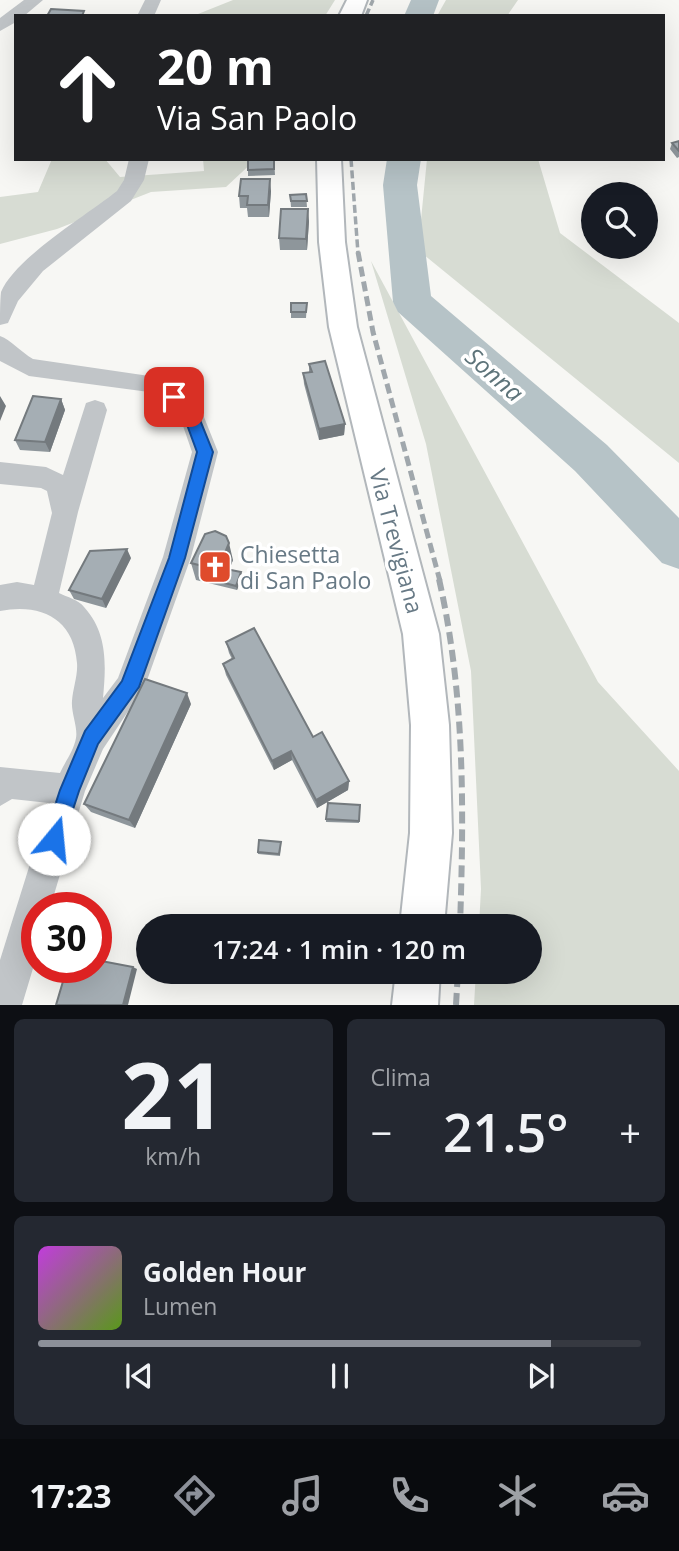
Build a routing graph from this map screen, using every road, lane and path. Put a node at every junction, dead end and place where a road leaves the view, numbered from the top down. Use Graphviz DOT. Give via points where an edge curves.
graph roads {
  1 [pos="35,0"];
  2 [pos="16,14"];
  3 [pos="139,161"];
  4 [pos="329,161"];
  5 [pos="0,317"];
  6 [pos="0,345"];
  7 [pos="95,410"];
  8 [pos="0,473"];
  9 [pos="65,513"];
  10 [pos="0,598"];
  11 [pos="44,599"];
  12 [pos="92,738"];
  13 [pos="0,790"];
  14 [pos="69,790"];
  15 [pos="423,914"];
  16 [pos="417,984"];
  17 [pos="4,1005"];
  18 [pos="415,1005"];
  1 -- 2 [label="street"];
  3 -- 5 [label="street" via="124,196 29,270"];
  4 -- 15 [label="main road, Via Trevigiana" via="342,327 421,634 430,725 431,820"];
  6 -- 12 [label="street" via="10,357 29,367 155,384 193,419 205,452 177,558 130,687"];
  7 -- 9 [label="street"];
  8 -- 9 [label="street" via="46,478 58,485"];
  9 -- 11 [label="street"];
  10 -- 11 [label="street"];
  11 -- 12 [label="street" via="73,614 86,635 92,664 87,705"];
  12 -- 14 [label="street"];
  13 -- 14 [label="street" via="3,782"];
  14 -- 17 [label="street"];
  16 -- 18 [label="main road"];
}
